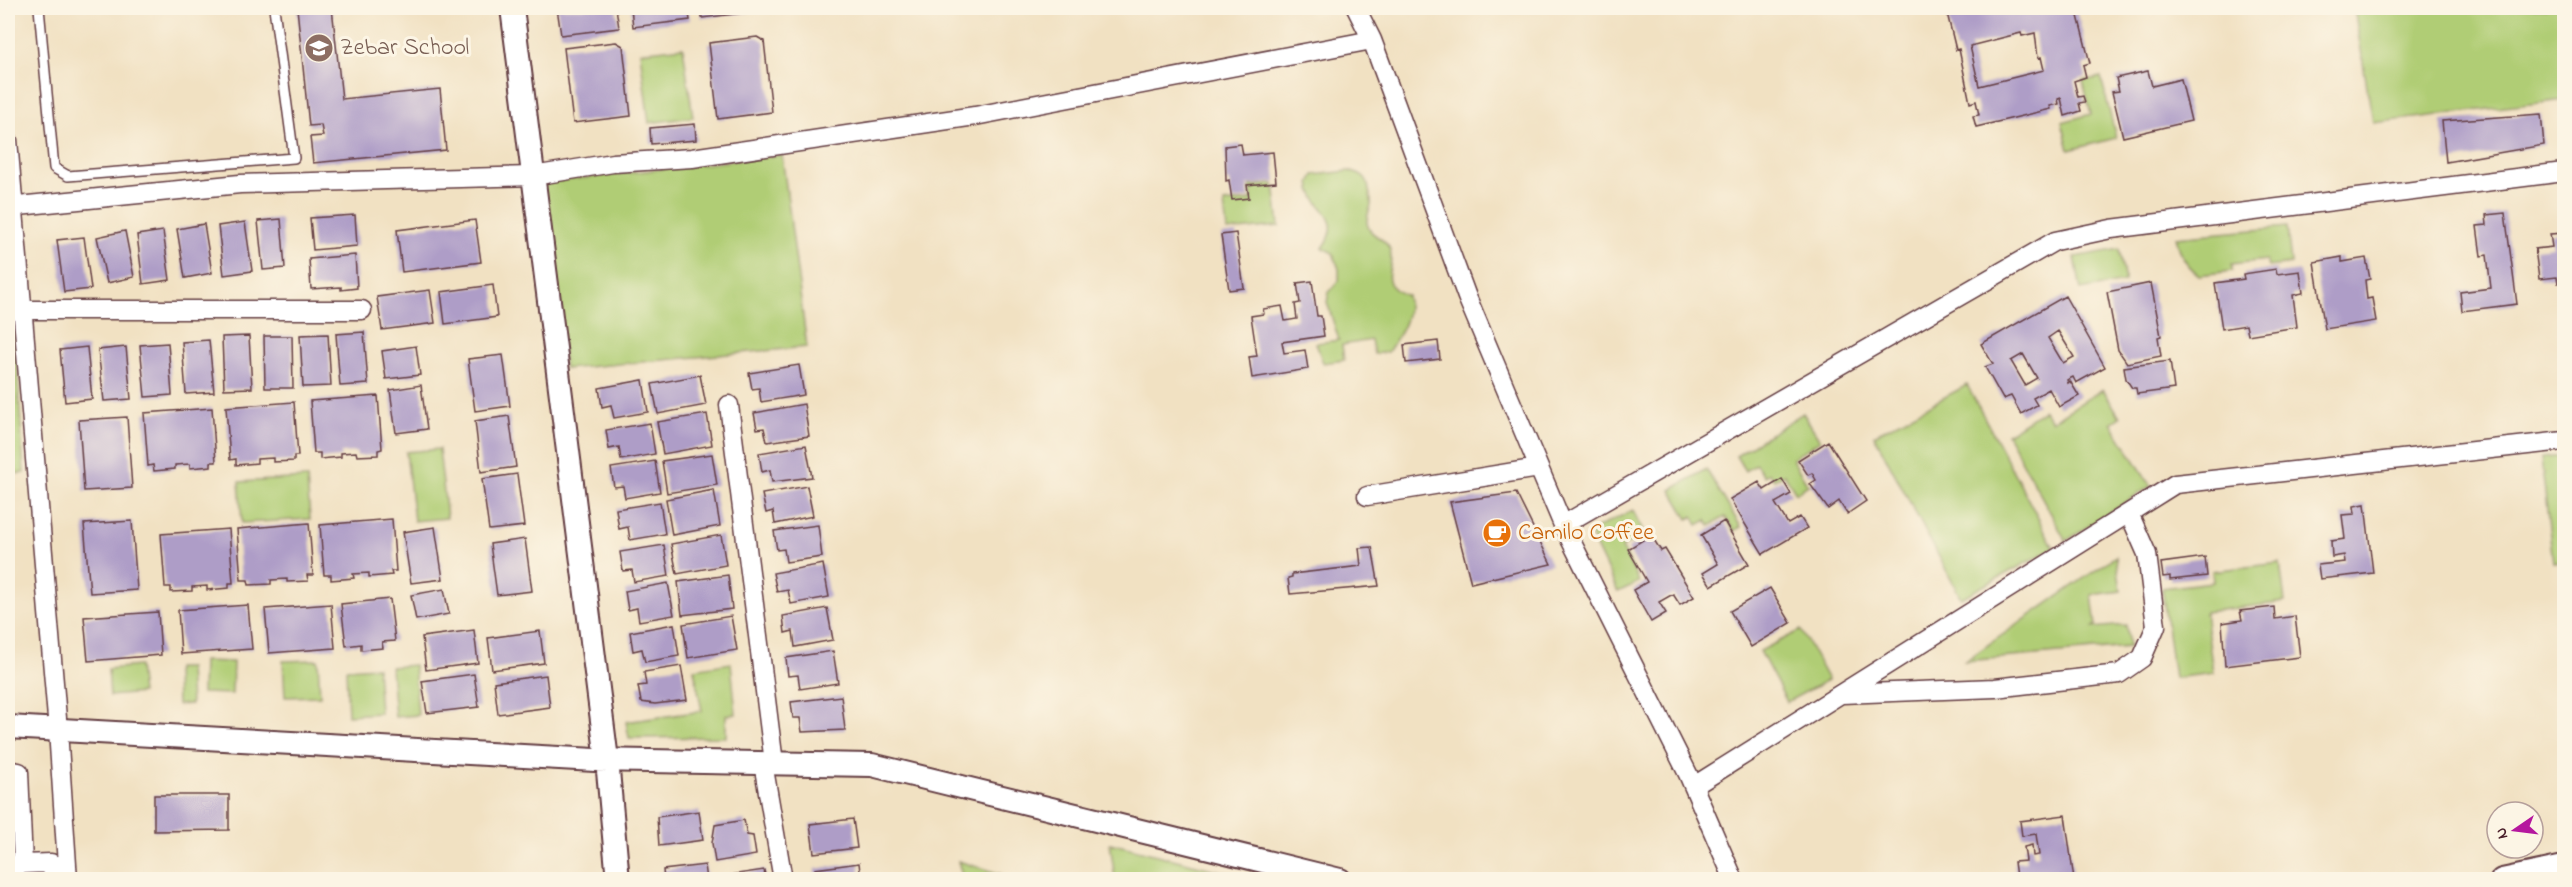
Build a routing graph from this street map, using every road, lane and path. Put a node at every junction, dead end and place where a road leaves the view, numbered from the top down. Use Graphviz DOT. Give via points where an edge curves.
graph roads {
  1 [pos="39,8"];
  2 [pos="274,8"];
  3 [pos="512,8"];
  4 [pos="1356,8"];
  5 [pos="1372,40"];
  6 [pos="8,140"];
  7 [pos="2565,172"];
  8 [pos="533,176"];
  9 [pos="11,207"];
  10 [pos="22,310"];
  11 [pos="362,310"];
  12 [pos="729,405"];
  13 [pos="2565,441"];
  14 [pos="1539,468"];
  15 [pos="1367,496"];
  16 [pos="2129,513"];
  17 [pos="1563,525"];
  18 [pos="1840,694"];
  19 [pos="8,727"];
  20 [pos="58,730"];
  21 [pos="607,760"];
  22 [pos="768,763"];
  23 [pos="8,770"];
  24 [pos="1694,786"];
  25 [pos="15,865"];
  26 [pos="2565,867"];
  27 [pos="54,879"];
  28 [pos="68,879"];
  29 [pos="618,879"];
  30 [pos="783,879"];
  31 [pos="1340,879"];
  32 [pos="1734,879"];
  33 [pos="2502,879"];
  1 -- 2 [label="lane" via="54,168 68,176 294,158"];
  3 -- 8 [label="street"];
  4 -- 5 [label="street"];
  5 -- 8 [label="street" via="975,116 692,158"];
  5 -- 14 [label="street" via="1467,297"];
  6 -- 9 [label="street"];
  7 -- 17 [label="street" via="2111,229 2055,241"];
  8 -- 9 [label="street" via="240,184"];
  8 -- 21 [label="street"];
  9 -- 10 [label="street"];
  10 -- 11 [label="street"];
  10 -- 20 [label="street"];
  12 -- 22 [label="street"];
  13 -- 16 [label="street" via="2175,484"];
  14 -- 15 [label="street"];
  14 -- 17 [label="street"];
  16 -- 18 [label="street"];
  16 -- 18 [label="street" via="2147,555 2156,626 2142,658 2119,674 1995,688"];
  17 -- 24 [label="street"];
  18 -- 24 [label="street"];
  19 -- 20 [label="street"];
  20 -- 21 [label="street"];
  20 -- 28 [label="street"];
  21 -- 22 [label="street"];
  21 -- 29 [label="street"];
  22 -- 30 [label="street"];
  22 -- 31 [label="street" via="872,765"];
  23 -- 25 [label="street" via="19,772"];
  24 -- 32 [label="street"];
  25 -- 27 [label="street" via="51,863"];
  26 -- 33 [label="street"];
}
